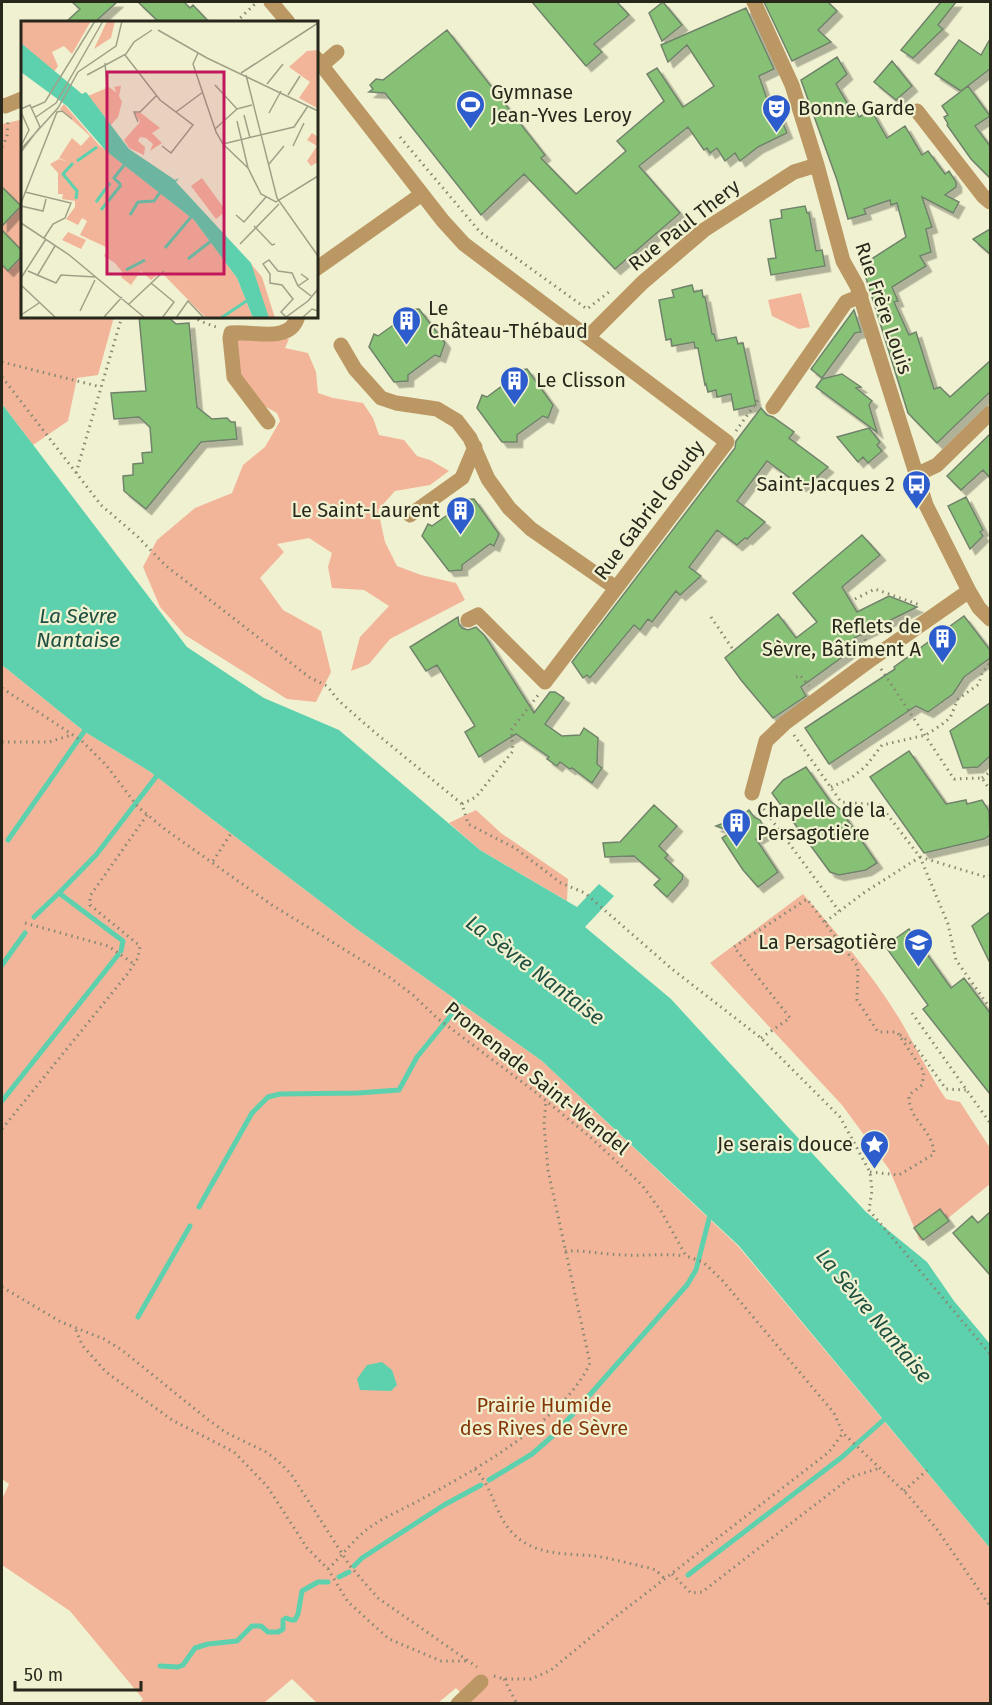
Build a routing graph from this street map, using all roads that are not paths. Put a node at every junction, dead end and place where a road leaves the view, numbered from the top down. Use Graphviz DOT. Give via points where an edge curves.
graph roads {
  1 [pos="271,2"];
  2 [pos="754,2"];
  3 [pos="287,21"];
  4 [pos="337,52"];
  5 [pos="319,62"];
  6 [pos="21,99"];
  7 [pos="3,106"];
  8 [pos="917,111"];
  9 [pos="817,165"];
  10 [pos="422,194"];
  11 [pos="990,202"];
  12 [pos="318,268"];
  13 [pos="861,296"];
  14 [pos="298,318"];
  15 [pos="589,336"];
  16 [pos="341,345"];
  17 [pos="772,407"];
  18 [pos="990,412"];
  19 [pos="268,422"];
  20 [pos="475,447"];
  21 [pos="916,475"];
  22 [pos="462,478"];
  23 [pos="488,479"];
  24 [pos="410,515"];
  25 [pos="616,588"];
  26 [pos="969,591"];
  27 [pos="985,607"];
  28 [pos="990,619"];
  29 [pos="468,620"];
  30 [pos="752,793"];
  31 [pos="485,1678"];
  32 [pos="458,1704"];
  1 -- 3 [label="street"];
  2 -- 9 [label="street, Rue Frère Louis" via="792,85"];
  4 -- 5 [label="street"];
  5 -- 10 [label="street, Rue Gabriel Goudy"];
  6 -- 7 [label="street"];
  8 -- 11 [label="street"];
  9 -- 13 [label="street, Rue Frère Louis" via="843,261"];
  9 -- 15 [label="street, Rue Paul Thery" via="794,172 704,230 642,283"];
  10 -- 12 [label="street"];
  10 -- 15 [label="street, Rue Gabriel Goudy" via="471,250"];
  13 -- 17 [label="street" via="846,302"];
  13 -- 21 [label="street, Rue Frère Louis"];
  14 -- 19 [label="street" via="285,333 231,333 234,377"];
  15 -- 25 [label="street, Rue Gabriel Goudy" via="727,442"];
  16 -- 20 [label="street" via="355,369 381,398 448,414"];
  18 -- 21 [label="street" via="937,465"];
  20 -- 22 [label="street"];
  20 -- 23 [label="street"];
  21 -- 26 [label="street, Rue Frère Louis" via="926,505"];
  22 -- 23 [label="street"];
  22 -- 24 [label="street"];
  23 -- 25 [label="street" via="531,529"];
  25 -- 29 [label="street, Rue Gabriel Goudy" via="545,682 478,615"];
  26 -- 27 [label="street, Rue Frère Louis"];
  26 -- 30 [label="street" via="871,652 766,741"];
  27 -- 28 [label="street, Rue Frère Louis"];
  31 -- 32 [label="street"];
}
